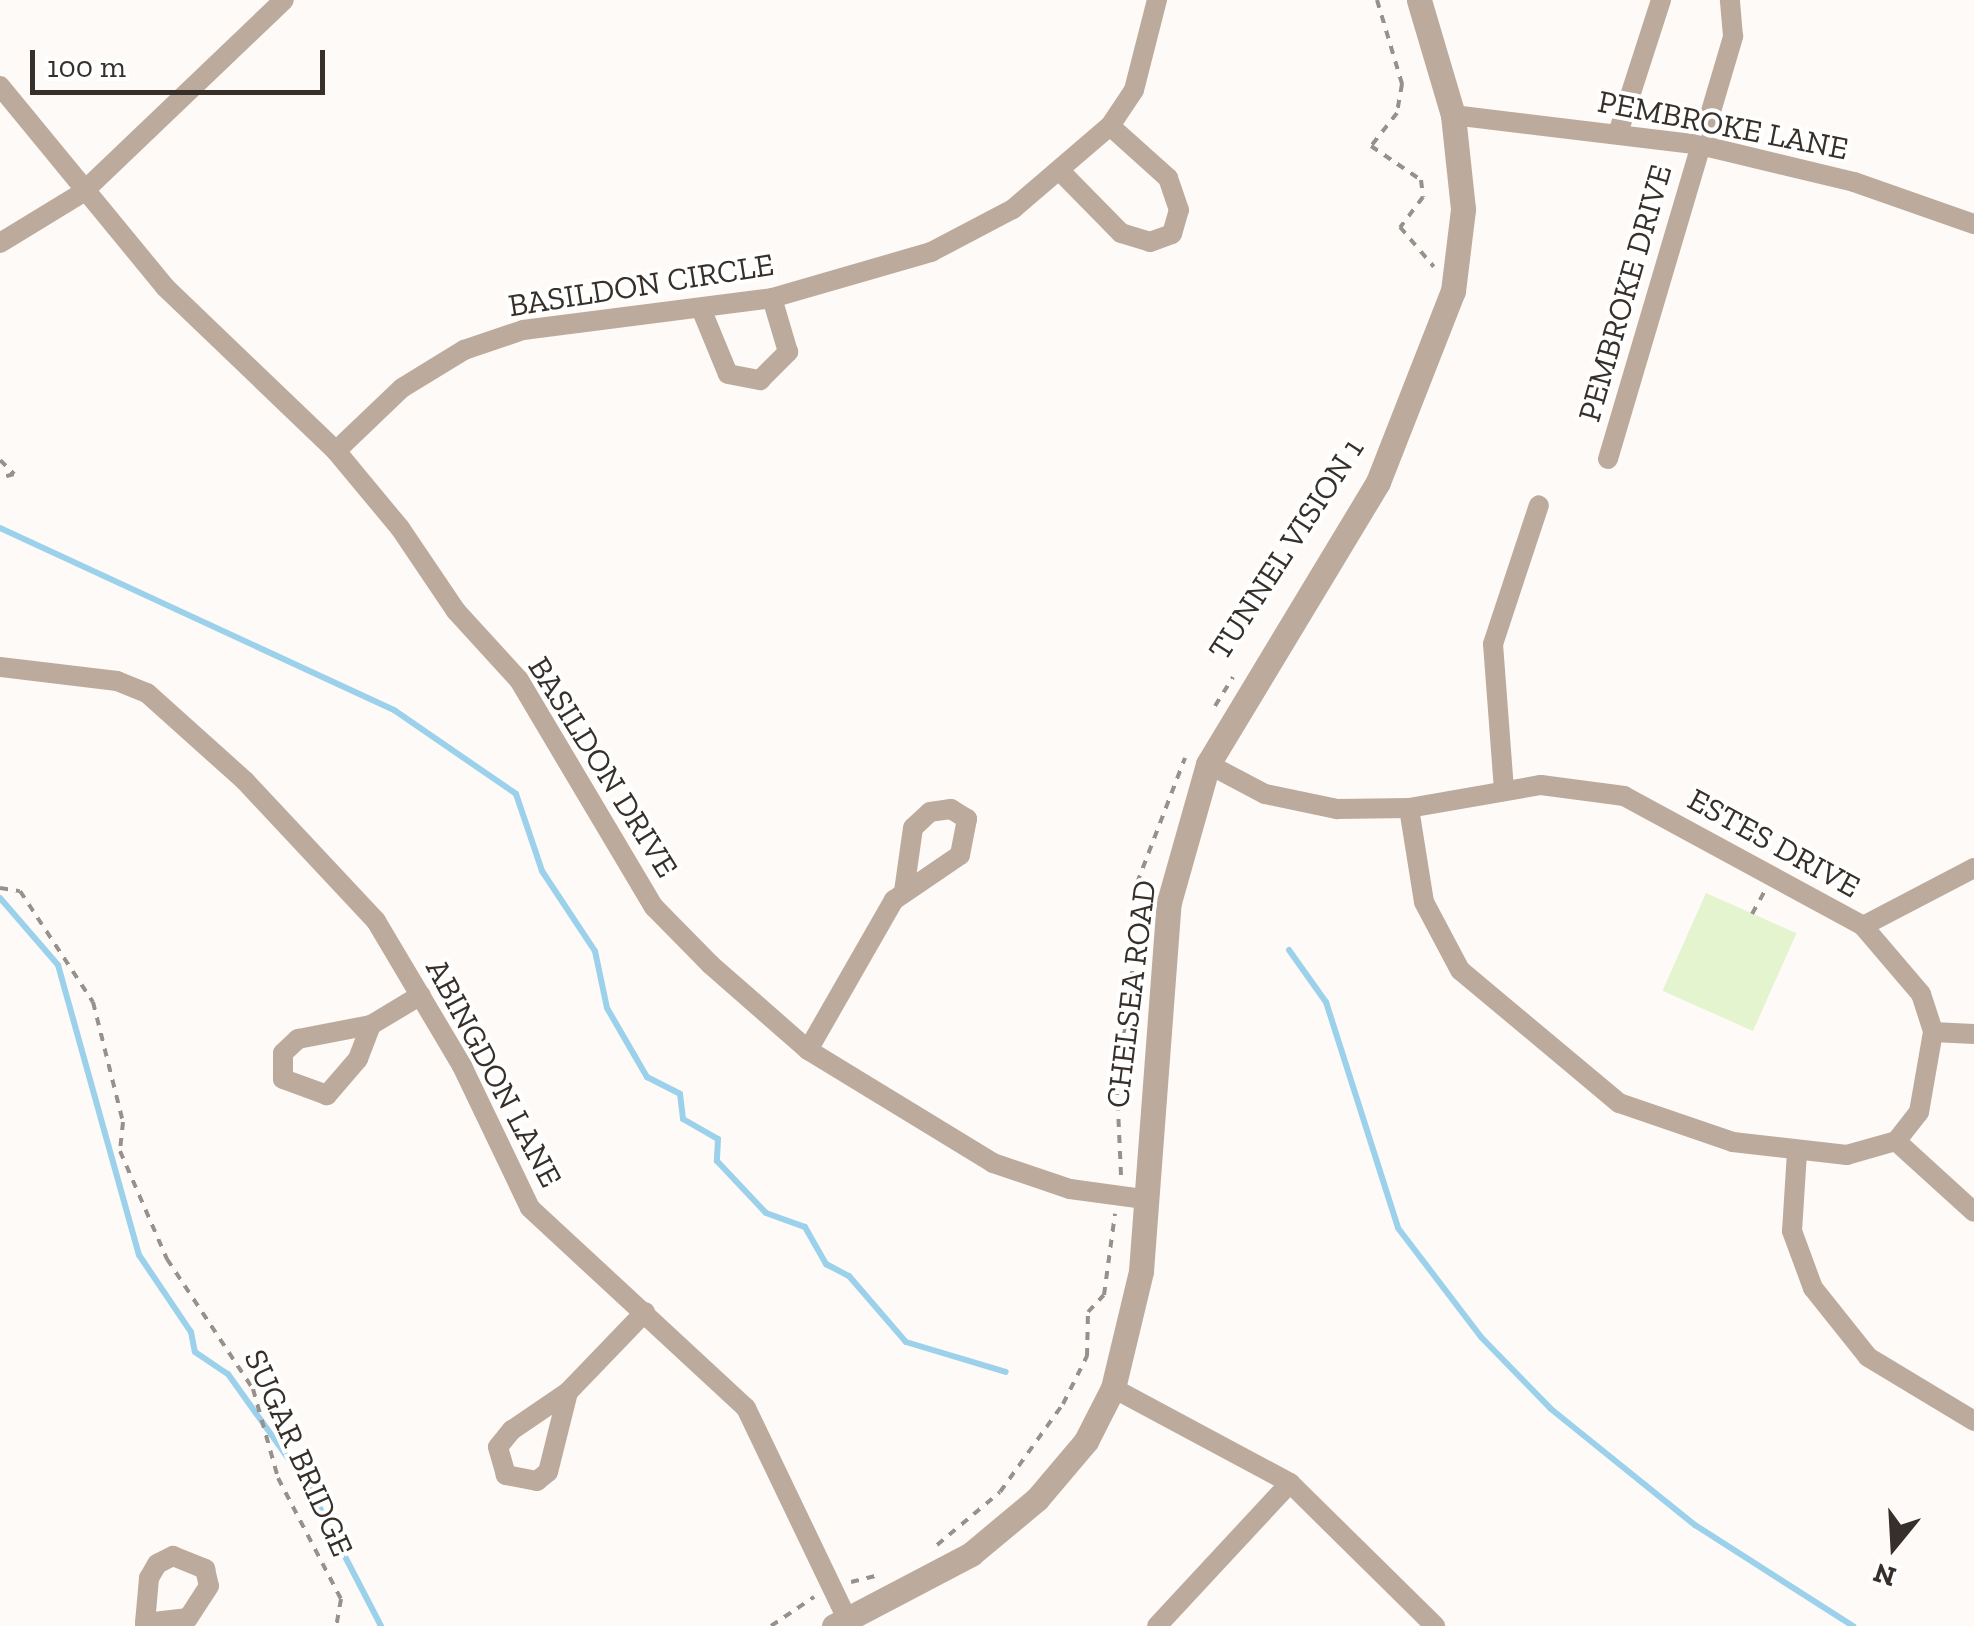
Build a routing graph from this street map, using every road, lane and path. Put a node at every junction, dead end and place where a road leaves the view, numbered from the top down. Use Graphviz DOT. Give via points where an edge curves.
graph roads {
  1 [pos="284,0"];
  2 [pos="1158,0"];
  3 [pos="1377,0"];
  4 [pos="1419,0"];
  5 [pos="1661,0"];
  6 [pos="1730,0"];
  7 [pos="0,86"];
  8 [pos="1453,116"];
  9 [pos="1110,126"];
  10 [pos="1619,130"];
  11 [pos="1700,146"];
  12 [pos="1062,174"];
  13 [pos="82,193"];
  14 [pos="1974,224"];
  15 [pos="0,242"];
  16 [pos="1438,281"];
  17 [pos="772,298"];
  18 [pos="702,311"];
  19 [pos="336,451"];
  20 [pos="1608,458"];
  21 [pos="0,460"];
  22 [pos="0,478"];
  23 [pos="1539,505"];
  24 [pos="1245,660"];
  25 [pos="0,667"];
  26 [pos="1208,718"];
  27 [pos="1200,756"];
  28 [pos="1504,790"];
  29 [pos="1409,808"];
  30 [pos="1974,868"];
  31 [pos="0,888"];
  32 [pos="904,891"];
  33 [pos="1759,901"];
  34 [pos="1752,914"];
  35 [pos="1864,926"];
  36 [pos="421,995"];
  37 [pos="372,1025"];
  38 [pos="1933,1032"];
  39 [pos="1974,1034"];
  40 [pos="808,1050"];
  41 [pos="1896,1141"];
  42 [pos="1797,1152"];
  43 [pos="1121,1178"];
  44 [pos="1144,1199"];
  45 [pos="1116,1212"];
  46 [pos="1974,1212"];
  47 [pos="644,1312"];
  48 [pos="1113,1388"];
  49 [pos="568,1392"];
  50 [pos="1974,1420"];
  51 [pos="1290,1483"];
  52 [pos="931,1550"];
  53 [pos="890,1572"];
  54 [pos="847,1583"];
  55 [pos="824,1592"];
  56 [pos="841,1622"];
  57 [pos="336,1626"];
  58 [pos="770,1626"];
  59 [pos="1157,1626"];
  60 [pos="1435,1626"];
  1 -- 13 [label="street"];
  2 -- 9 [label="street, BASILDON CIRCLE" via="1134,90"];
  3 -- 16 [label="path" via="1402,84 1397,113 1370,146 1421,180 1422,196 1400,227"];
  4 -- 8 [label="street, CHELSEA ROAD"];
  5 -- 10 [label="street"];
  6 -- 11 [label="street, PEMBROKE DRIVE" via="1733,36"];
  7 -- 13 [label="street, BASILDON DRIVE"];
  8 -- 10 [label="street, PEMBROKE LANE"];
  8 -- 27 [label="street, CHELSEA ROAD" via="1463,210 1453,291 1408,422"];
  9 -- 12 [label="street, BASILDON CIRCLE"];
  9 -- 12 [label="street" via="1168,178 1179,210 1172,234 1150,242 1121,233"];
  10 -- 11 [label="street, PEMBROKE LANE"];
  11 -- 14 [label="street, PEMBROKE LANE" via="1854,182"];
  11 -- 20 [label="street, PEMBROKE DRIVE"];
  12 -- 17 [label="street, BASILDON CIRCLE" via="931,252"];
  13 -- 15 [label="street"];
  13 -- 19 [label="street, BASILDON DRIVE"];
  17 -- 18 [label="street, BASILDON CIRCLE"];
  17 -- 18 [label="street" via="788,352 760,380 728,374"];
  18 -- 19 [label="street, BASILDON CIRCLE" via="523,330 464,350 402,388"];
  19 -- 40 [label="street, BASILDON DRIVE" via="520,680 654,907"];
  21 -- 22 [label="path" via="14,474"];
  23 -- 28 [label="street" via="1493,644"];
  24 -- 26 [label="path, TUNNEL VISION 1"];
  25 -- 36 [label="street, ABINGDON LANE" via="116,680 168,708 363,907"];
  27 -- 29 [label="street, ESTES DRIVE" via="1266,794 1337,809"];
  27 -- 43 [label="path" via="1137,883 1130,1012 1116,1064"];
  27 -- 44 [label="street, CHELSEA ROAD" via="1169,902"];
  28 -- 29 [label="street, ESTES DRIVE"];
  28 -- 35 [label="street, ESTES DRIVE" via="1578,786 1624,796"];
  29 -- 42 [label="street" via="1438,937 1487,994 1619,1103 1680,1128"];
  30 -- 35 [label="street"];
  31 -- 57 [label="path, SUGAR BRIDGE" via="20,892 94,1002 123,1122 120,1151 167,1259 253,1389 278,1478 341,1599"];
  32 -- 40 [label="street"];
  33 -- 34 [label="path"];
  35 -- 38 [label="street, ESTES DRIVE" via="1921,994"];
  36 -- 37 [label="street"];
  36 -- 47 [label="street, ABINGDON LANE" via="530,1208"];
  37 -- 37 [label="street" via="298,1039 282,1053 284,1079 327,1095 358,1059"];
  38 -- 39 [label="street"];
  38 -- 41 [label="street" via="1918,1112"];
  40 -- 44 [label="street, BASILDON DRIVE" via="992,1163 1070,1189"];
  41 -- 42 [label="street" via="1874,1152"];
  41 -- 46 [label="street"];
  42 -- 50 [label="street" via="1792,1231 1813,1288 1868,1357"];
  44 -- 48 [label="street, CHELSEA ROAD" via="1138,1289"];
  45 -- 52 [label="path" via="1104,1295 1088,1312 1086,1356 1063,1404 1000,1492"];
  47 -- 49 [label="street"];
  47 -- 56 [label="street, ABINGDON LANE" via="746,1408"];
  48 -- 51 [label="street"];
  48 -- 56 [label="street, CHELSEA ROAD" via="1086,1440 1037,1498 971,1554"];
  51 -- 59 [label="street"];
  51 -- 60 [label="street"];
  53 -- 54 [label="path"];
  55 -- 58 [label="path"];
}
